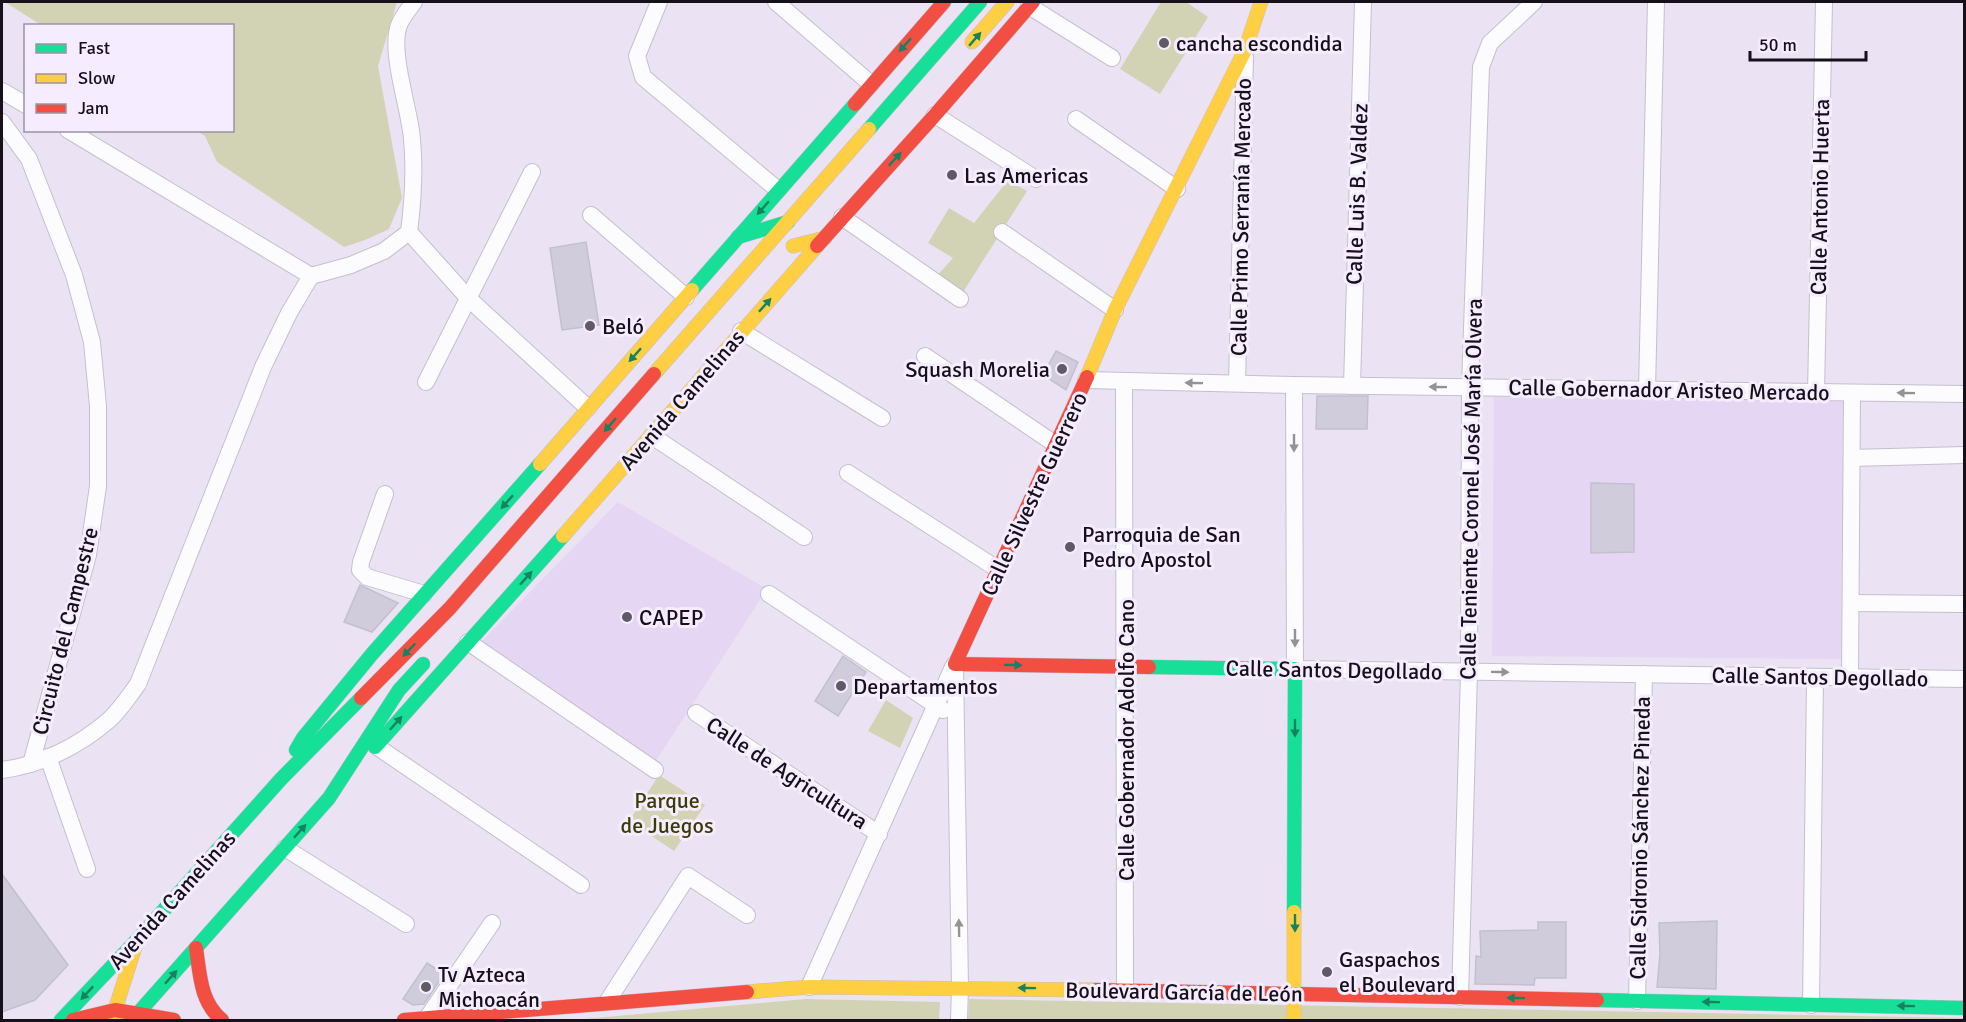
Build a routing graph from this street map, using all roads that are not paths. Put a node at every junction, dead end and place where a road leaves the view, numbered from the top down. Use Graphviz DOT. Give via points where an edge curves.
graph roads {
  1 [pos="414,2"];
  2 [pos="658,2"];
  3 [pos="776,2"];
  4 [pos="944,2"];
  5 [pos="980,2"];
  6 [pos="1007,2"];
  7 [pos="1261,2"];
  8 [pos="1363,2"];
  9 [pos="1534,2"];
  10 [pos="1656,2"];
  11 [pos="1824,2"];
  12 [pos="1031,4"];
  13 [pos="1245,50"];
  14 [pos="961,54"];
  15 [pos="1112,58"];
  16 [pos="871,84"];
  17 [pos="2,91"];
  18 [pos="24,104"];
  19 [pos="935,115"];
  20 [pos="1076,119"];
  21 [pos="2,122"];
  22 [pos="71,132"];
  23 [pos="532,172"];
  24 [pos="1036,179"];
  25 [pos="1177,189"];
  26 [pos="778,190"];
  27 [pos="591,215"];
  28 [pos="842,217"];
  29 [pos="788,222"];
  30 [pos="808,229"];
  31 [pos="410,232"];
  32 [pos="1002,232"];
  33 [pos="738,237"];
  34 [pos="825,238"];
  35 [pos="311,276"];
  36 [pos="686,297"];
  37 [pos="469,298"];
  38 [pos="960,299"];
  39 [pos="1115,310"];
  40 [pos="741,331"];
  41 [pos="925,356"];
  42 [pos="1086,380"];
  43 [pos="426,382"];
  44 [pos="1124,382"];
  45 [pos="1237,383"];
  46 [pos="1294,385"];
  47 [pos="1352,386"];
  48 [pos="1470,387"];
  49 [pos="1647,390"];
  50 [pos="1816,392"];
  51 [pos="1852,393"];
  52 [pos="1965,394"];
  53 [pos="588,408"];
  54 [pos="882,418"];
  55 [pos="652,436"];
  56 [pos="1055,444"];
  57 [pos="1965,455"];
  58 [pos="1852,458"];
  59 [pos="848,474"];
  60 [pos="385,494"];
  61 [pos="804,537"];
  62 [pos="999,570"];
  63 [pos="424,594"];
  64 [pos="769,594"];
  65 [pos="1851,603"];
  66 [pos="1965,604"];
  67 [pos="468,642"];
  68 [pos="435,650"];
  69 [pos="955,664"];
  70 [pos="1126,666"];
  71 [pos="1294,669"];
  72 [pos="1469,672"];
  73 [pos="1644,674"];
  74 [pos="1815,677"];
  75 [pos="1850,677"];
  76 [pos="1965,679"];
  77 [pos="935,705"];
  78 [pos="696,713"];
  79 [pos="955,718"];
  80 [pos="376,746"];
  81 [pos="48,757"];
  82 [pos="31,764"];
  83 [pos="2,770"];
  84 [pos="655,770"];
  85 [pos="281,779"];
  86 [pos="329,798"];
  87 [pos="244,820"];
  88 [pos="879,834"];
  89 [pos="246,837"];
  90 [pos="260,852"];
  91 [pos="280,854"];
  92 [pos="87,869"];
  93 [pos="242,877"];
  94 [pos="580,885"];
  95 [pos="246,892"];
  96 [pos="747,915"];
  97 [pos="492,923"];
  98 [pos="405,924"];
  99 [pos="137,940"];
  100 [pos="196,948"];
  101 [pos="809,987"];
  102 [pos="960,987"];
  103 [pos="1125,990"];
  104 [pos="1295,994"];
  105 [pos="1460,997"];
  106 [pos="1637,1001"];
  107 [pos="607,1002"];
  108 [pos="1811,1005"];
  109 [pos="1965,1008"];
  110 [pos="115,1015"];
  111 [pos="135,1017"];
  112 [pos="428,1018"];
  113 [pos="62,1020"];
  114 [pos="73,1020"];
  115 [pos="174,1020"];
  116 [pos="222,1020"];
  117 [pos="404,1020"];
  118 [pos="959,1020"];
  119 [pos="1294,1020"];
  1 -- 31 [label="street" via="399,25 397,43 412,138"];
  2 -- 26 [label="street" via="637,56 643,77"];
  3 -- 16 [label="street"];
  4 -- 16 [label="main road, Avenida Camelinas, one-way"];
  5 -- 29 [label="main road, Avenida Camelinas"];
  14 -- 6 [label="main road, one-way"];
  7 -- 13 [label="main road, Calle Silvestre Guerrero"];
  8 -- 47 [label="street, Calle Luis B. Valdez"];
  9 -- 48 [label="street, Calle Teniente Coronel José María Olvera" via="1490,43 1481,67"];
  10 -- 49 [label="street"];
  11 -- 50 [label="street, Calle Antonio Huerta"];
  12 -- 15 [label="street"];
  12 -- 19 [label="main road, Avenida Camelinas"];
  13 -- 25 [label="main road, Calle Silvestre Guerrero"];
  13 -- 45 [label="street, Calle Primo Serranía Mercado"];
  16 -- 26 [label="main road, Avenida Camelinas"];
  17 -- 18 [label="street"];
  19 -- 24 [label="street"];
  28 -- 19 [label="main road, Avenida Camelinas, one-way"];
  20 -- 25 [label="street"];
  21 -- 82 [label="street, Circuito del Campestre" via="29,159 74,275 92,342 98,406 98,486 88,555"];
  22 -- 35 [label="street"];
  23 -- 37 [label="street"];
  25 -- 39 [label="main road, Calle Silvestre Guerrero"];
  26 -- 33 [label="main road, Avenida Camelinas, one-way"];
  27 -- 36 [label="street"];
  28 -- 34 [label="main road, Avenida Camelinas"];
  28 -- 38 [label="street"];
  29 -- 33 [label="main road"];
  29 -- 85 [label="main road, Avenida Camelinas, one-way" via="450,608"];
  30 -- 34 [label="main road" via="789,250"];
  31 -- 35 [label="street" via="384,251"];
  31 -- 37 [label="street"];
  32 -- 39 [label="street"];
  33 -- 36 [label="main road, Avenida Camelinas"];
  40 -- 34 [label="main road, Avenida Camelinas, one-way"];
  35 -- 81 [label="street, Circuito del Campestre" via="263,367 138,684 110,718 81,742"];
  36 -- 53 [label="main road, Avenida Camelinas, one-way"];
  37 -- 43 [label="street"];
  37 -- 53 [label="street"];
  39 -- 42 [label="main road, Calle Silvestre Guerrero"];
  40 -- 54 [label="street"];
  40 -- 55 [label="main road, Avenida Camelinas"];
  41 -- 56 [label="street"];
  42 -- 44 [label="street, Calle Gobernador Aristeo Mercado"];
  42 -- 56 [label="main road, Calle Silvestre Guerrero"];
  45 -- 44 [label="street, Calle Gobernador Aristeo Mercado, one-way"];
  44 -- 70 [label="street, Calle Gobernador Adolfo Cano"];
  45 -- 46 [label="street, Calle Gobernador Aristeo Mercado"];
  46 -- 47 [label="street, Calle Gobernador Aristeo Mercado"];
  46 -- 71 [label="street, one-way"];
  48 -- 47 [label="street, Calle Gobernador Aristeo Mercado, one-way"];
  48 -- 49 [label="street, Calle Gobernador Aristeo Mercado"];
  48 -- 72 [label="street, Calle Teniente Coronel José María Olvera"];
  49 -- 50 [label="street, Calle Gobernador Aristeo Mercado"];
  50 -- 51 [label="street, Calle Gobernador Aristeo Mercado"];
  52 -- 51 [label="street, Calle Gobernador Aristeo Mercado, one-way"];
  51 -- 58 [label="street"];
  53 -- 63 [label="main road, Avenida Camelinas, one-way"];
  55 -- 61 [label="street"];
  67 -- 55 [label="main road, Avenida Camelinas, one-way"];
  56 -- 62 [label="main road, Calle Silvestre Guerrero"];
  57 -- 58 [label="street"];
  58 -- 65 [label="street"];
  59 -- 62 [label="street"];
  60 -- 63 [label="street" via="360,570 367,577"];
  62 -- 69 [label="main road, Calle Silvestre Guerrero"];
  63 -- 85 [label="main road, Avenida Camelinas" via="378,644 303,738"];
  64 -- 77 [label="street"];
  65 -- 66 [label="street"];
  65 -- 75 [label="street"];
  80 -- 67 [label="main road, Avenida Camelinas, one-way"];
  67 -- 84 [label="street"];
  68 -- 86 [label="main road, Avenida Camelinas" via="399,690"];
  69 -- 70 [label="main road, Calle Santos Degollado, one-way"];
  69 -- 77 [label="street, Calle Silvestre Guerrero"];
  69 -- 79 [label="street"];
  70 -- 71 [label="main road, Calle Santos Degollado"];
  70 -- 103 [label="street, Calle Gobernador Adolfo Cano"];
  71 -- 72 [label="street, Calle Santos Degollado"];
  71 -- 104 [label="main road, one-way"];
  72 -- 73 [label="street, Calle Santos Degollado, one-way"];
  72 -- 105 [label="street, Calle Teniente Coronel José María Olvera"];
  73 -- 74 [label="street, Calle Santos Degollado"];
  73 -- 106 [label="street, Calle Sidronio Sánchez Pineda"];
  74 -- 75 [label="street, Calle Santos Degollado"];
  74 -- 108 [label="street"];
  75 -- 76 [label="street, Calle Santos Degollado"];
  77 -- 79 [label="street"];
  77 -- 88 [label="street, Calle Silvestre Guerrero"];
  78 -- 88 [label="street, Calle de Agricultura"];
  102 -- 79 [label="street, one-way"];
  80 -- 86 [label="main road, Avenida Camelinas"];
  80 -- 94 [label="street"];
  81 -- 82 [label="street, Circuito del Campestre"];
  81 -- 92 [label="street, Circuito del Campestre"];
  82 -- 83 [label="street, Circuito del Campestre"];
  85 -- 87 [label="main road, Avenida Camelinas"];
  91 -- 86 [label="main road, Avenida Camelinas, one-way"];
  87 -- 89 [label="main road"];
  87 -- 99 [label="main road, Avenida Camelinas" via="218,857"];
  88 -- 101 [label="street, Calle Silvestre Guerrero"];
  90 -- 91 [label="main road" via="270,860"];
  91 -- 95 [label="main road, Avenida Camelinas"];
  91 -- 98 [label="street"];
  93 -- 95 [label="main road"];
  95 -- 100 [label="main road, Avenida Camelinas"];
  96 -- 107 [label="street" via="688,876"];
  97 -- 112 [label="street"];
  99 -- 110 [label="main road"];
  99 -- 113 [label="main road, Avenida Camelinas, one-way"];
  111 -- 100 [label="main road, Avenida Camelinas, one-way"];
  100 -- 116 [label="main road" via="207,1003"];
  101 -- 102 [label="main road, Boulevard García de León"];
  101 -- 107 [label="main road, Boulevard García de León"];
  103 -- 102 [label="main road, Boulevard García de León, one-way"];
  102 -- 118 [label="street"];
  103 -- 104 [label="main road, Boulevard García de León"];
  104 -- 105 [label="main road, Boulevard García de León"];
  104 -- 119 [label="main road"];
  106 -- 105 [label="main road, Boulevard García de León, one-way"];
  108 -- 106 [label="main road, Boulevard García de León, one-way"];
  107 -- 112 [label="main road, Boulevard García de León"];
  109 -- 108 [label="main road, Boulevard García de León, one-way"];
  110 -- 111 [label="main road"];
  110 -- 114 [label="main road"];
  111 -- 115 [label="main road"];
  112 -- 117 [label="main road, Boulevard García de León"];
}
